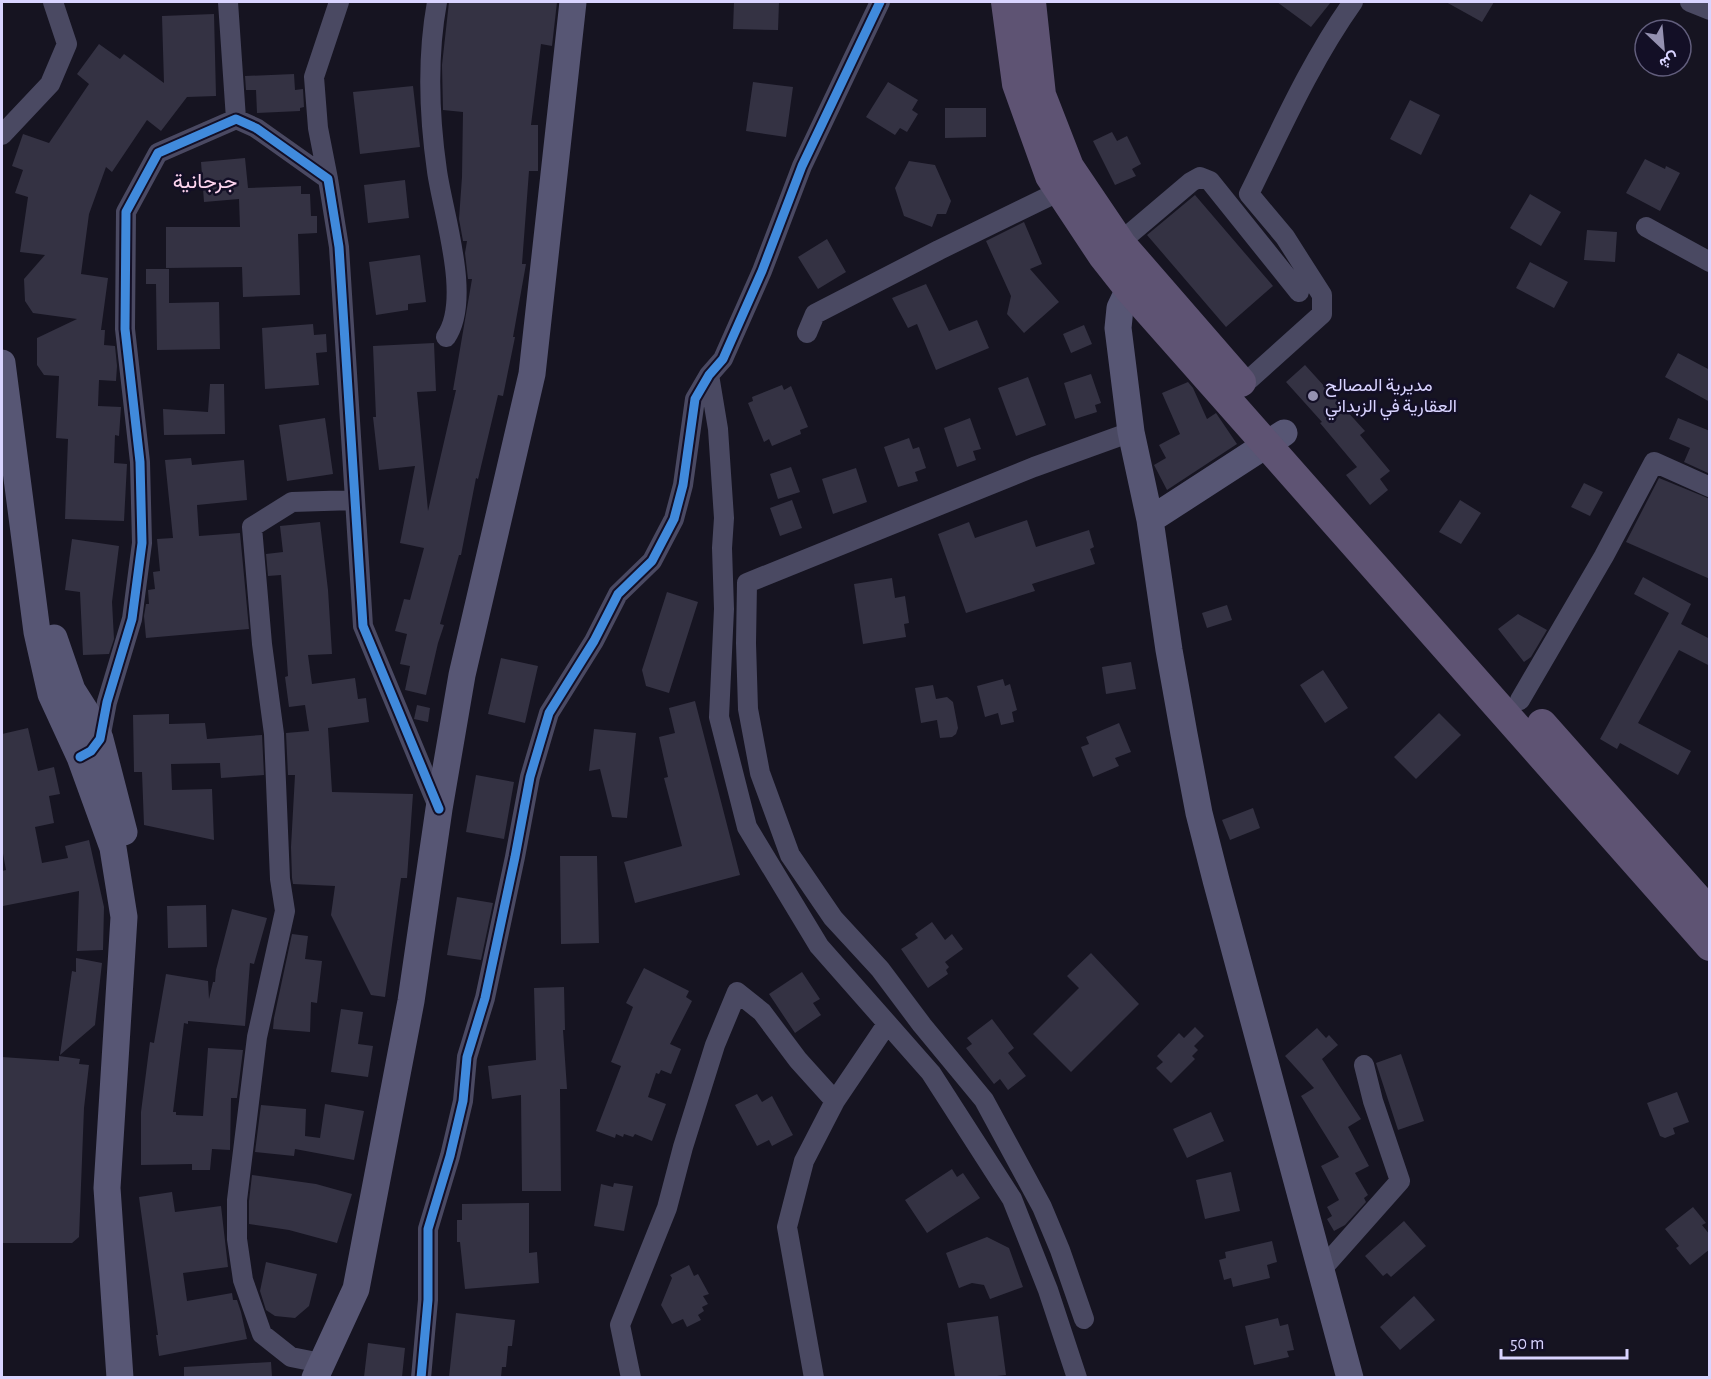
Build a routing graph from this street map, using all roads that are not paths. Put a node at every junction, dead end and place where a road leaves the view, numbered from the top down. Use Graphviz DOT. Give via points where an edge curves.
graph roads {
  1 [pos="52,2"];
  2 [pos="228,2"];
  3 [pos="339,2"];
  4 [pos="437,2"];
  5 [pos="573,2"];
  6 [pos="880,2"];
  7 [pos="1006,2"];
  8 [pos="1031,2"];
  9 [pos="1353,2"];
  10 [pos="1690,2"];
  11 [pos="1710,10"];
  12 [pos="236,119"];
  13 [pos="2,135"];
  14 [pos="328,179"];
  15 [pos="1059,191"];
  16 [pos="1646,227"];
  17 [pos="1112,250"];
  18 [pos="1710,262"];
  19 [pos="1129,289"];
  20 [pos="1299,292"];
  21 [pos="807,333"];
  22 [pos="446,337"];
  23 [pos="2,363"];
  24 [pos="709,375"];
  25 [pos="1243,385"];
  26 [pos="1131,432"];
  27 [pos="1275,439"];
  28 [pos="1710,487"];
  29 [pos="355,500"];
  30 [pos="1150,520"];
  31 [pos="1520,700"];
  32 [pos="86,712"];
  33 [pos="439,809"];
  34 [pos="1710,913"];
  35 [pos="1710,946"];
  36 [pos="887,1024"];
  37 [pos="1364,1065"];
  38 [pos="835,1101"];
  39 [pos="1322,1269"];
  40 [pos="1084,1319"];
  41 [pos="318,1370"];
  42 [pos="120,1377"];
  43 [pos="421,1377"];
  44 [pos="631,1377"];
  45 [pos="814,1377"];
  46 [pos="1077,1377"];
  47 [pos="1350,1377"];
  1 -- 13 [label="street" via="67,44 50,84"];
  2 -- 12 [label="street"];
  3 -- 14 [label="street" via="314,77"];
  4 -- 22 [label="street" via="429,60 433,123 457,298"];
  5 -- 33 [label="main road" via="532,374 462,675"];
  6 -- 24 [label="street" via="802,166 723,359"];
  7 -- 15 [label="main road" via="1017,84"];
  8 -- 17 [label="main road" via="1041,95 1069,166"];
  9 -- 25 [label="street" via="1291,109 1249,194 1285,237 1322,295 1322,314"];
  10 -- 11 [label="street"];
  12 -- 14 [label="street" via="256,128"];
  12 -- 32 [label="street" via="158,153 126,212 125,329 140,462 142,543 132,619"];
  14 -- 29 [label="street" via="339,248"];
  15 -- 17 [label="main road"];
  15 -- 21 [label="street" via="815,314"];
  16 -- 18 [label="street"];
  17 -- 19 [label="main road"];
  17 -- 20 [label="street" via="1200,177 1210,181"];
  17 -- 25 [label="main road"];
  19 -- 26 [label="main road" via="1120,308 1118,328"];
  19 -- 27 [label="main road"];
  23 -- 32 [label="main road" via="23,529 72,690"];
  24 -- 36 [label="street" via="718,429 724,518 719,717 747,827 819,946"];
  24 -- 43 [label="street" via="695,399 683,485 674,519 652,561 618,594 594,642 549,713 530,777 487,987 467,1057 463,1101 428,1229 428,1300"];
  25 -- 27 [label="main road"];
  26 -- 30 [label="main road"];
  26 -- 40 [label="street" via="747,582 748,709 760,773 790,855 833,918 880,969 984,1100 1042,1207"];
  27 -- 30 [label="main road"];
  27 -- 31 [label="main road"];
  27 -- 35 [label="main road"];
  28 -- 31 [label="street" via="1654,462"];
  29 -- 33 [label="street" via="363,626"];
  29 -- 41 [label="street" via="292,502 252,527 274,734 280,879 285,911 256,1037 237,1200 237,1239 243,1280 262,1334 291,1357"];
  30 -- 39 [label="main road" via="1199,813"];
  31 -- 34 [label="main road"];
  32 -- 42 [label="main road" via="90,748 127,842 138,911 138,956 123,1063 113,1099 107,1188"];
  33 -- 41 [label="main road" via="411,1001 356,1289"];
  36 -- 38 [label="street"];
  36 -- 46 [label="street" via="931,1073 1012,1199"];
  37 -- 39 [label="street" via="1400,1181"];
  38 -- 44 [label="street" via="762,1012 737,992 715,1045 667,1208 620,1325"];
  38 -- 45 [label="street" via="804,1161 787,1227"];
  39 -- 47 [label="main road"];
}
